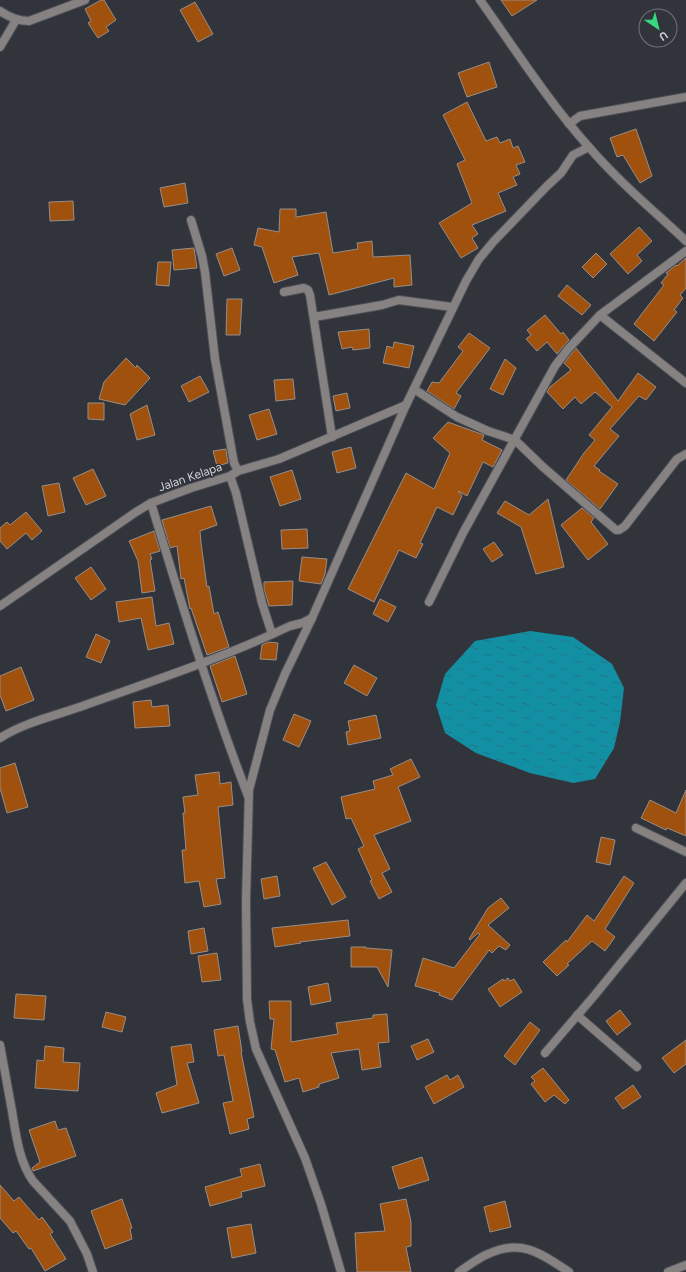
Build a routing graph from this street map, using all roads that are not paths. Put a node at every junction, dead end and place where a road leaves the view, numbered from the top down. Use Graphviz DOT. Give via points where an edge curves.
graph roads {
  1 [pos="85,0"];
  2 [pos="480,0"];
  3 [pos="0,11"];
  4 [pos="16,20"];
  5 [pos="0,47"];
  6 [pos="686,97"];
  7 [pos="569,124"];
  8 [pos="589,147"];
  9 [pos="191,220"];
  10 [pos="686,241"];
  11 [pos="686,251"];
  12 [pos="284,292"];
  13 [pos="452,307"];
  14 [pos="600,314"];
  15 [pos="314,317"];
  16 [pos="686,382"];
  17 [pos="414,389"];
  18 [pos="406,406"];
  19 [pos="332,437"];
  20 [pos="515,440"];
  21 [pos="686,454"];
  22 [pos="238,471"];
  23 [pos="230,476"];
  24 [pos="152,503"];
  25 [pos="429,602"];
  26 [pos="0,606"];
  27 [pos="312,618"];
  28 [pos="272,634"];
  29 [pos="201,663"];
  30 [pos="0,738"];
  31 [pos="248,796"];
  32 [pos="636,828"];
  33 [pos="686,852"];
  34 [pos="686,883"];
  35 [pos="577,1015"];
  36 [pos="0,1045"];
  37 [pos="545,1053"];
  38 [pos="637,1067"];
  39 [pos="686,1265"];
  40 [pos="93,1272"];
  41 [pos="341,1272"];
  42 [pos="459,1272"];
  43 [pos="570,1272"];
  44 [pos="668,1272"];
  1 -- 4 [label="street" via="29,21"];
  2 -- 7 [label="street"];
  3 -- 4 [label="street"];
  4 -- 5 [label="street"];
  6 -- 7 [label="street" via="580,116"];
  7 -- 8 [label="street"];
  8 -- 10 [label="street" via="612,173"];
  8 -- 13 [label="street" via="573,155 561,173 494,241 479,259"];
  9 -- 22 [label="street" via="202,256 219,386 234,463"];
  11 -- 14 [label="street"];
  12 -- 15 [label="street" via="306,289 310,295"];
  13 -- 15 [label="street" via="399,300"];
  13 -- 17 [label="street"];
  14 -- 16 [label="street"];
  14 -- 20 [label="street" via="555,366"];
  15 -- 19 [label="street"];
  17 -- 18 [label="street"];
  17 -- 20 [label="street" via="457,417"];
  18 -- 19 [label="street, Jalan Kelapa"];
  18 -- 27 [label="street"];
  19 -- 22 [label="street, Jalan Kelapa"];
  20 -- 21 [label="street" via="616,530 625,526 678,458"];
  20 -- 25 [label="street" via="463,533"];
  22 -- 23 [label="street, Jalan Kelapa"];
  23 -- 24 [label="street, Jalan Kelapa"];
  23 -- 28 [label="street"];
  24 -- 26 [label="street, Jalan Kelapa"];
  24 -- 29 [label="street"];
  27 -- 28 [label="street"];
  27 -- 31 [label="street" via="284,674 270,710"];
  28 -- 29 [label="street"];
  29 -- 30 [label="street" via="36,721"];
  29 -- 31 [label="street"];
  31 -- 41 [label="street" via="246,901 250,1022 256,1049 305,1158"];
  32 -- 33 [label="street"];
  34 -- 35 [label="street"];
  35 -- 37 [label="street"];
  35 -- 38 [label="street"];
  36 -- 40 [label="street" via="22,1160 33,1181 70,1221"];
  39 -- 44 [label="street"];
  42 -- 43 [label="street" via="487,1254 514,1248 537,1252"];
}
